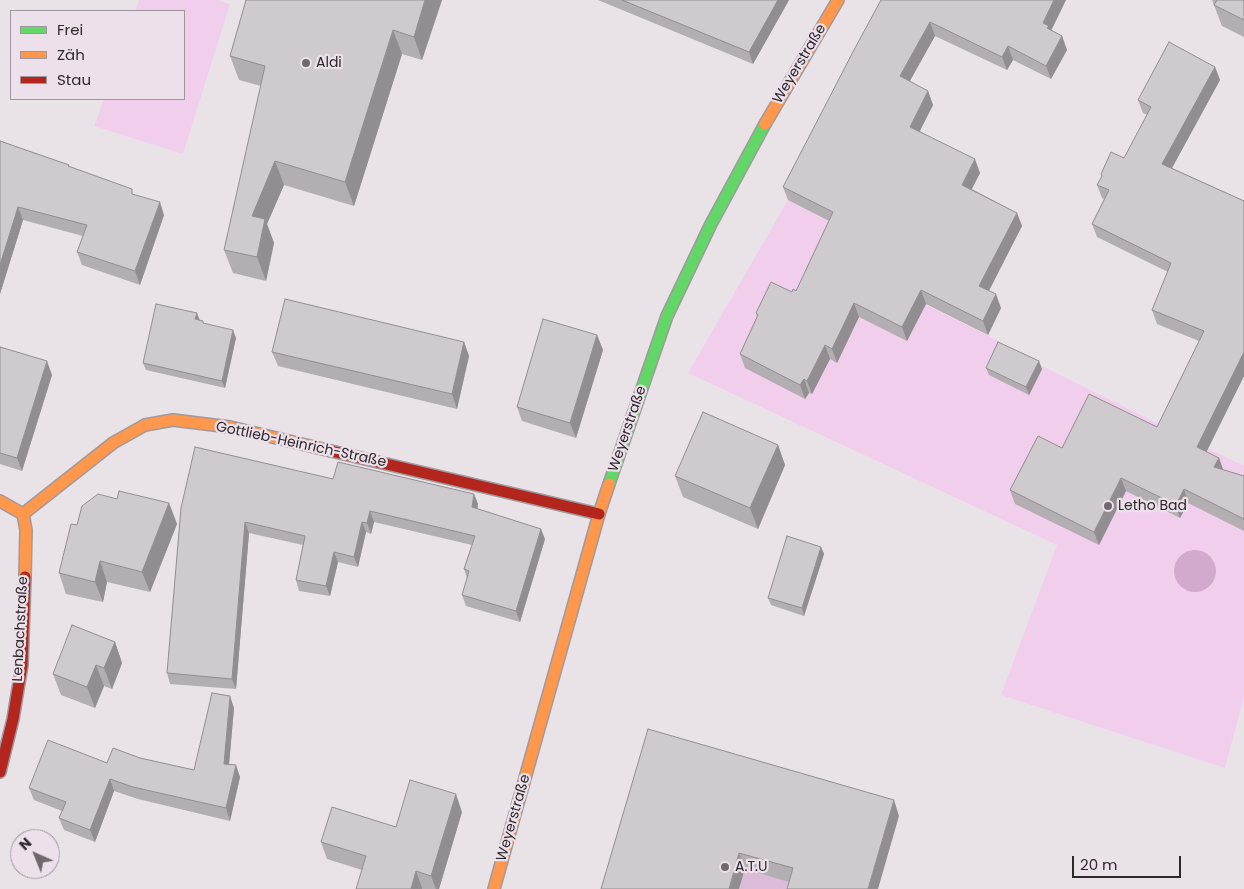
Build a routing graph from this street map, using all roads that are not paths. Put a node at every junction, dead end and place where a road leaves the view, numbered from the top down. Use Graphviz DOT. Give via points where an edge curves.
graph roads {
  1 [pos="838,0"];
  2 [pos="0,501"];
  3 [pos="24,514"];
  4 [pos="599,514"];
  5 [pos="0,772"];
  6 [pos="494,889"];
  1 -- 4 [label="main road, Weyerstraße" via="762,127 666,316"];
  2 -- 3 [label="main road"];
  3 -- 4 [label="main road, Gottlieb-Heinrich-Straße" via="113,443 145,425 173,420 230,427"];
  3 -- 5 [label="main road, Lenbachstraße" via="22,665"];
  4 -- 6 [label="main road, Weyerstraße"];
}
